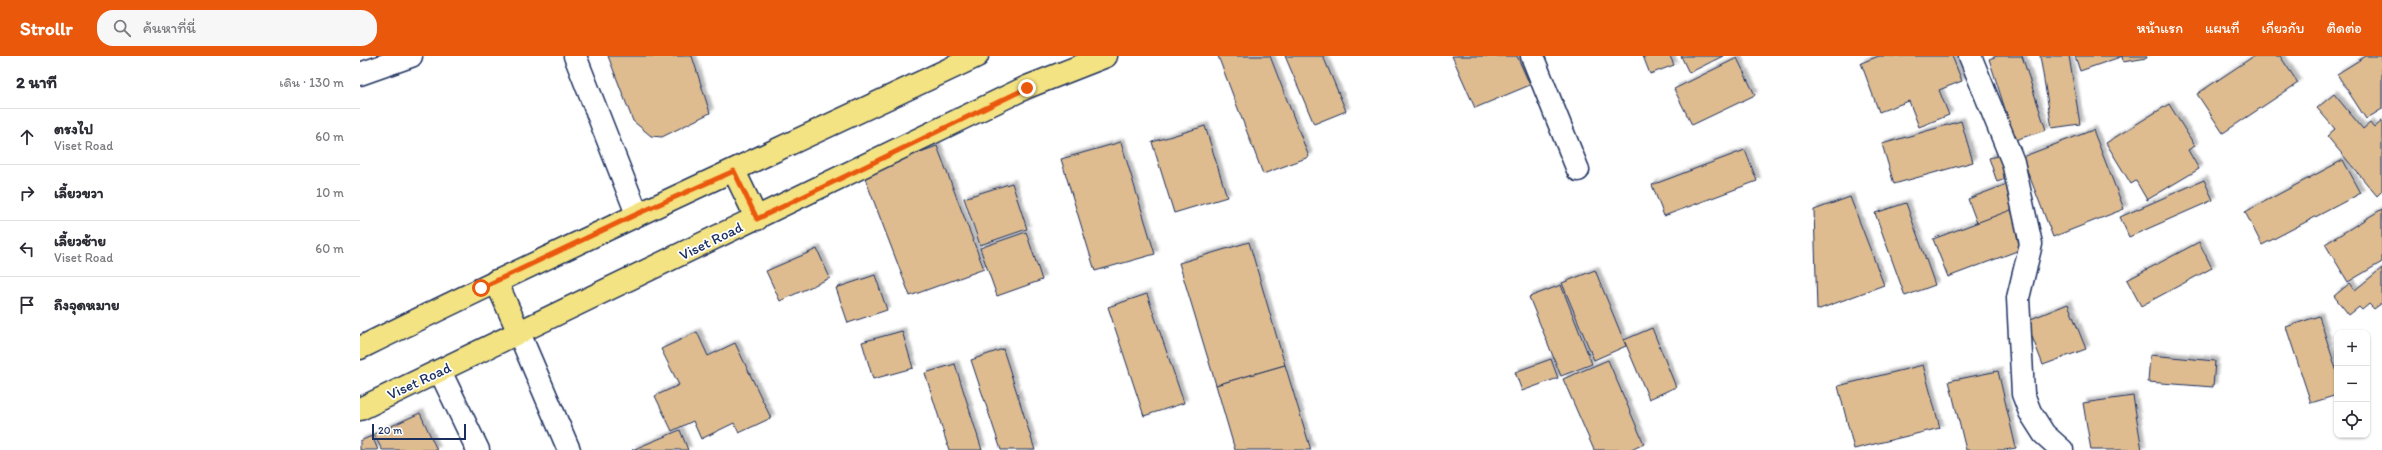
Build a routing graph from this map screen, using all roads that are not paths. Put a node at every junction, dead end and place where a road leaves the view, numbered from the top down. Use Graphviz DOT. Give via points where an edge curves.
graph roads {
  1 [pos="411,56"];
  2 [pos="575,56"];
  3 [pos="977,56"];
  4 [pos="1106,56"];
  5 [pos="1532,56"];
  6 [pos="1970,56"];
  7 [pos="360,74"];
  8 [pos="1578,170"];
  9 [pos="734,171"];
  10 [pos="637,214"];
  11 [pos="757,219"];
  12 [pos="496,281"];
  13 [pos="519,333"];
  14 [pos="360,348"];
  15 [pos="440,372"];
  16 [pos="360,409"];
  17 [pos="478,450"];
  18 [pos="569,450"];
  19 [pos="2062,450"];
  1 -- 7 [label="street"];
  2 -- 10 [label="street"];
  3 -- 9 [label="main road"];
  4 -- 11 [label="main road, Viset Road" via="1027,88"];
  5 -- 8 [label="street"];
  6 -- 19 [label="street" via="2013,162 2031,244 2018,298 2023,394 2030,412 2044,434"];
  9 -- 10 [label="main road"];
  9 -- 11 [label="main road"];
  10 -- 12 [label="main road"];
  11 -- 13 [label="main road, Viset Road"];
  12 -- 13 [label="main road"];
  12 -- 14 [label="main road"];
  13 -- 15 [label="main road, Viset Road"];
  13 -- 18 [label="street"];
  15 -- 16 [label="main road, Viset Road"];
  15 -- 17 [label="street"];
}
